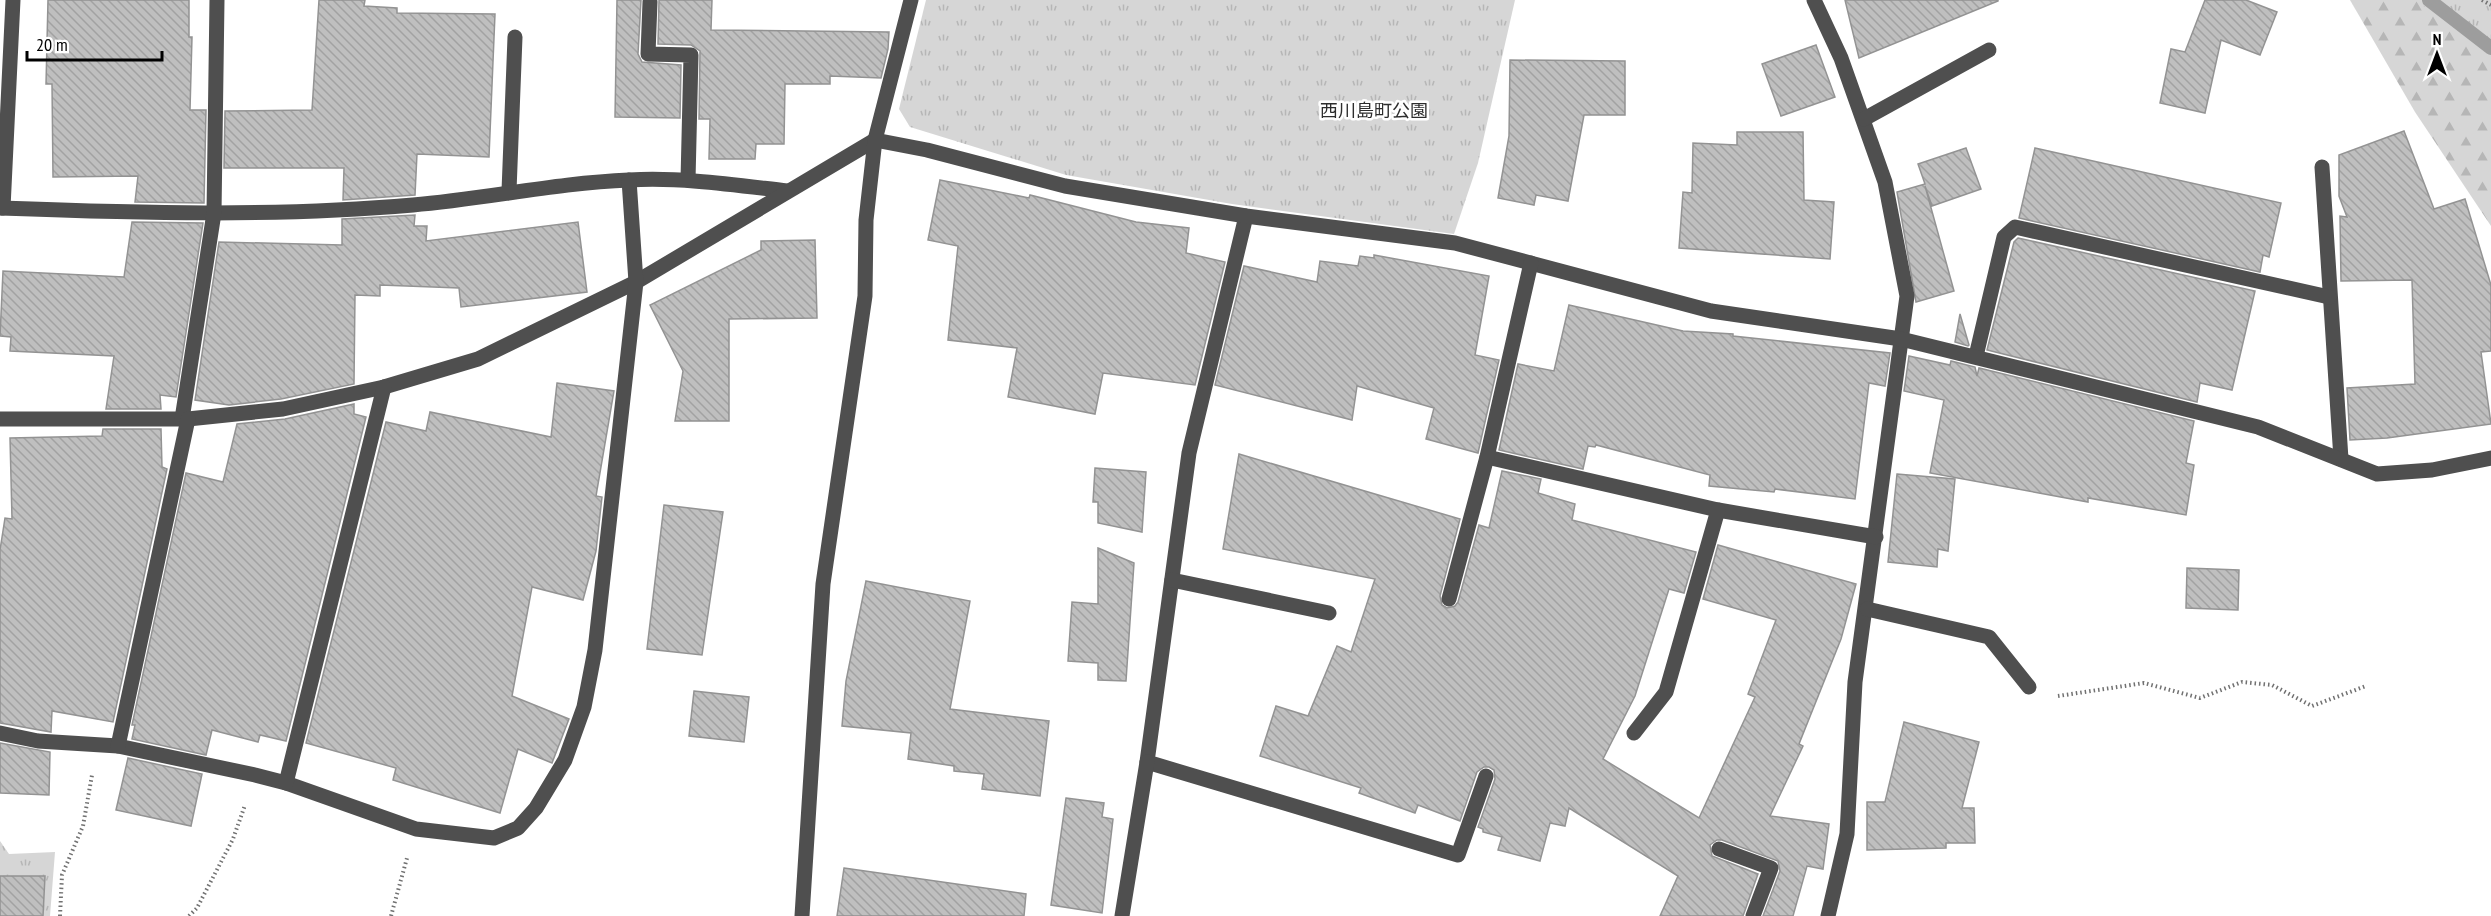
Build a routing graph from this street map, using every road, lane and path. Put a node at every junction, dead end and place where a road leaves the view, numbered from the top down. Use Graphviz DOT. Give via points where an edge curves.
graph roads {
  1 [pos="13,0"];
  2 [pos="217,0"];
  3 [pos="911,0"];
  4 [pos="1814,0"];
  5 [pos="2482,0"];
  6 [pos="650,2"];
  7 [pos="2491,4"];
  8 [pos="515,38"];
  9 [pos="1989,50"];
  10 [pos="1864,119"];
  11 [pos="875,140"];
  12 [pos="2322,167"];
  13 [pos="629,180"];
  14 [pos="688,180"];
  15 [pos="509,191"];
  16 [pos="787,191"];
  17 [pos="2,208"];
  18 [pos="214,213"];
  19 [pos="1246,216"];
  20 [pos="1532,263"];
  21 [pos="636,282"];
  22 [pos="2329,297"];
  23 [pos="1900,339"];
  24 [pos="1976,356"];
  25 [pos="384,387"];
  26 [pos="0,419"];
  27 [pos="185,419"];
  28 [pos="1487,457"];
  29 [pos="2491,458"];
  30 [pos="2341,459"];
  31 [pos="1718,510"];
  32 [pos="1876,537"];
  33 [pos="1172,580"];
  34 [pos="1449,599"];
  35 [pos="1867,609"];
  36 [pos="1329,613"];
  37 [pos="2366,686"];
  38 [pos="2029,687"];
  39 [pos="0,733"];
  40 [pos="1634,733"];
  41 [pos="98,746"];
  42 [pos="118,746"];
  43 [pos="1147,762"];
  44 [pos="255,775"];
  45 [pos="1486,776"];
  46 [pos="286,783"];
  47 [pos="416,829"];
  48 [pos="1719,849"];
  49 [pos="60,916"];
  50 [pos="189,916"];
  51 [pos="391,916"];
  52 [pos="802,916"];
  53 [pos="1124,916"];
  54 [pos="1753,916"];
  55 [pos="1828,916"];
  1 -- 17 [label="street"];
  2 -- 18 [label="street"];
  3 -- 11 [label="street"];
  4 -- 10 [label="street"];
  5 -- 7 [label="path"];
  6 -- 14 [label="street" via="648,54 691,55"];
  8 -- 15 [label="street"];
  9 -- 10 [label="street"];
  10 -- 23 [label="street" via="1885,182 1907,296"];
  11 -- 16 [label="street"];
  11 -- 19 [label="street" via="1065,186"];
  11 -- 52 [label="street" via="866,220 865,296 823,584"];
  12 -- 22 [label="street"];
  13 -- 14 [label="street"];
  13 -- 15 [label="street"];
  13 -- 21 [label="street"];
  14 -- 16 [label="street"];
  15 -- 18 [label="street" via="413,205"];
  16 -- 21 [label="street"];
  17 -- 18 [label="street"];
  18 -- 27 [label="street"];
  19 -- 20 [label="street" via="1455,243"];
  19 -- 33 [label="street" via="1189,453"];
  20 -- 23 [label="street" via="1711,311"];
  20 -- 28 [label="street"];
  21 -- 25 [label="street" via="478,359"];
  21 -- 47 [label="street" via="595,650 584,707 564,760 536,808 518,828 494,838"];
  22 -- 24 [label="street" via="2015,227 2004,237"];
  22 -- 30 [label="street"];
  23 -- 24 [label="street"];
  23 -- 32 [label="street"];
  24 -- 30 [label="street" via="2258,426"];
  25 -- 27 [label="street" via="283,409"];
  25 -- 46 [label="street"];
  26 -- 27 [label="street"];
  27 -- 42 [label="street"];
  28 -- 31 [label="street"];
  28 -- 34 [label="street"];
  29 -- 30 [label="street" via="2432,470 2377,474"];
  31 -- 32 [label="street"];
  31 -- 40 [label="street" via="1665,692"];
  32 -- 35 [label="street"];
  33 -- 36 [label="street"];
  33 -- 43 [label="street"];
  35 -- 38 [label="street" via="1989,637"];
  35 -- 55 [label="street" via="1855,682 1847,834"];
  37 -- 38 [label="path" via="2312,706 2272,685 2242,682 2200,698 2144,683 2052,697"];
  39 -- 41 [label="street"];
  41 -- 42 [label="street"];
  41 -- 49 [label="path" via="83,826 62,875"];
  42 -- 44 [label="street"];
  43 -- 45 [label="street" via="1458,855"];
  43 -- 53 [label="street"];
  44 -- 46 [label="street"];
  44 -- 50 [label="path" via="233,839"];
  46 -- 47 [label="street"];
  47 -- 51 [label="path"];
  48 -- 54 [label="street" via="1771,868"];
}
